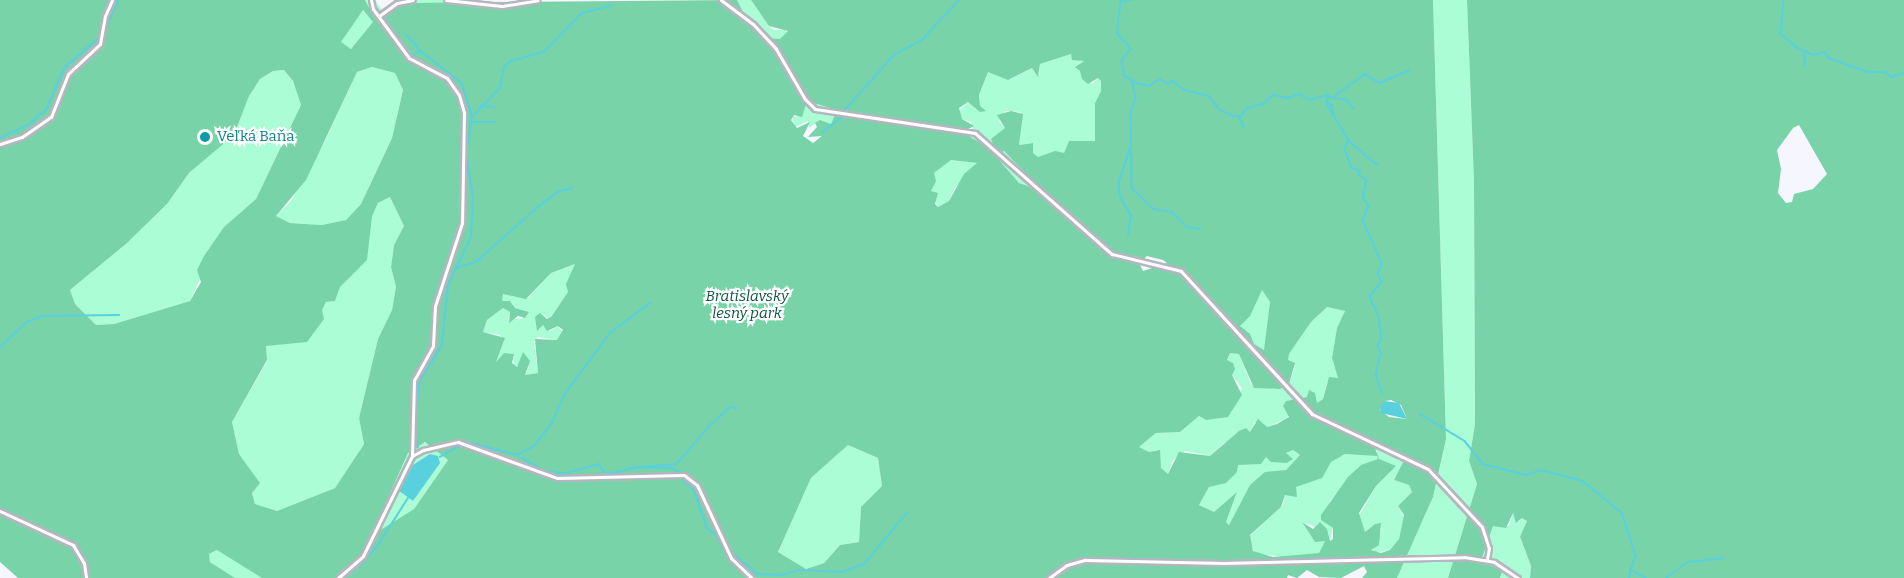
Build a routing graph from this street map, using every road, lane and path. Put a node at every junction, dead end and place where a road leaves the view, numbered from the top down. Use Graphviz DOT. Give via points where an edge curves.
graph roads {
  1 [pos="112,0"];
  2 [pos="371,0"];
  3 [pos="412,0"];
  4 [pos="446,0"];
  5 [pos="538,0"];
  6 [pos="721,0"];
  7 [pos="379,16"];
  8 [pos="0,144"];
  9 [pos="412,456"];
  10 [pos="0,511"];
  11 [pos="1487,559"];
  12 [pos="86,578"];
  13 [pos="338,578"];
  14 [pos="752,578"];
  15 [pos="1049,578"];
  16 [pos="1518,578"];
  1 -- 8 [label="street" via="100,44 68,74 51,117 22,137"];
  2 -- 7 [label="street"];
  3 -- 7 [label="street" via="397,3"];
  4 -- 5 [label="street" via="502,6"];
  6 -- 11 [label="street" via="764,36 815,109 975,133 1112,254 1181,271 1312,414 1428,469 1482,526 1489,548"];
  7 -- 9 [label="street" via="409,58 447,78 459,94 464,112 462,224 435,306 433,346 414,380"];
  9 -- 13 [label="street" via="363,556"];
  9 -- 14 [label="street" via="458,442 557,478 684,475 697,484 731,558"];
  10 -- 12 [label="street" via="73,545 81,555"];
  11 -- 15 [label="street" via="1208,563 1096,559 1076,562"];
  11 -- 16 [label="street"];
}
